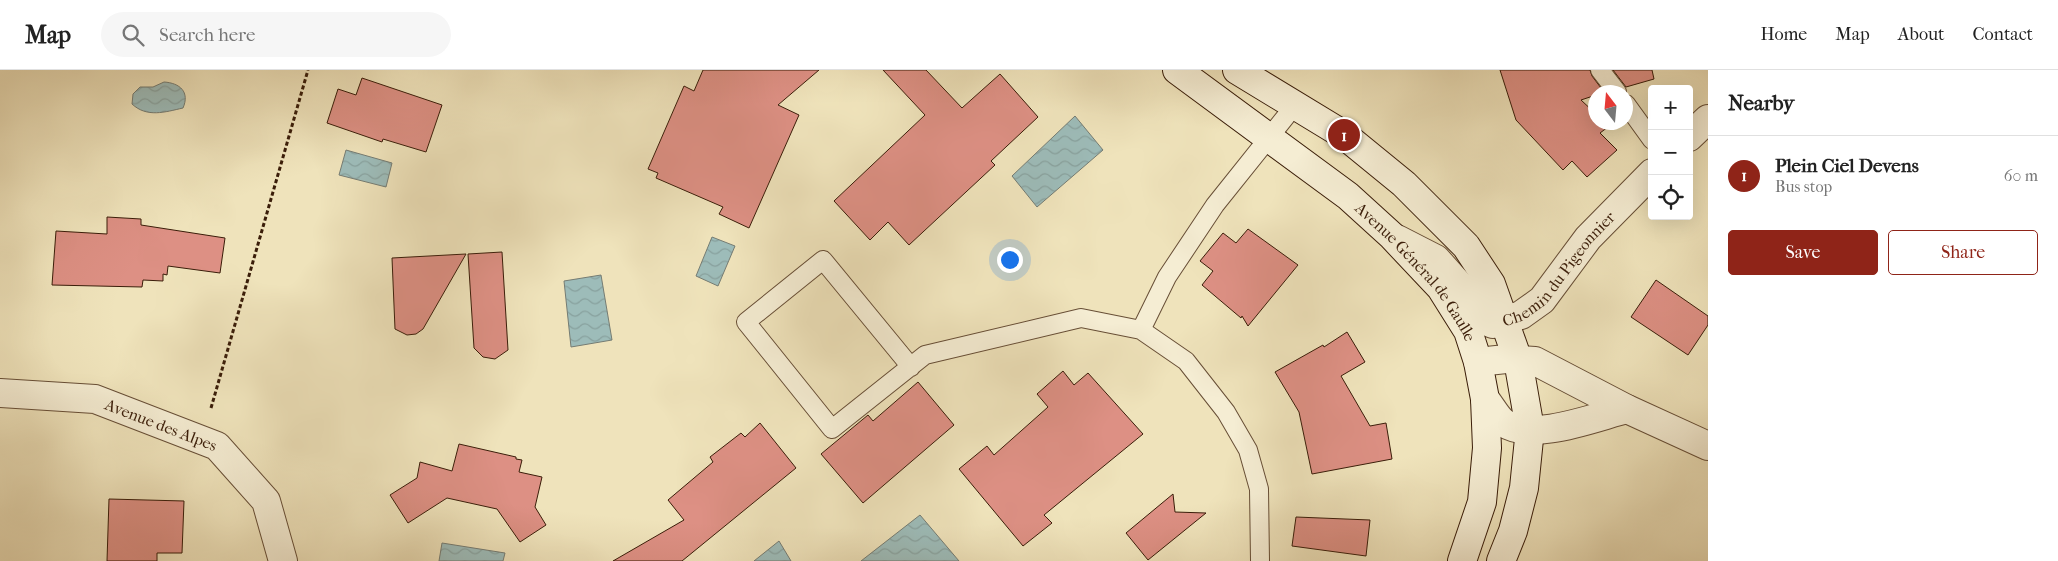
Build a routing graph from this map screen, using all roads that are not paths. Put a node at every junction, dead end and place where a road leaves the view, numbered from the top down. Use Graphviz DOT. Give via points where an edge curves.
graph roads {
  1 [pos="1177,70"];
  2 [pos="1237,70"];
  3 [pos="1600,70"];
  4 [pos="1611,85"];
  5 [pos="1295,105"];
  6 [pos="1633,114"];
  7 [pos="1708,119"];
  8 [pos="1693,133"];
  9 [pos="1648,134"];
  10 [pos="1268,139"];
  11 [pos="1693,146"];
  12 [pos="1708,147"];
  13 [pos="1650,175"];
  14 [pos="1392,236"];
  15 [pos="1505,319"];
  16 [pos="1141,330"];
  17 [pos="1518,360"];
  18 [pos="1478,362"];
  19 [pos="911,367"];
  20 [pos="0,393"];
  21 [pos="1485,399"];
  22 [pos="1627,409"];
  23 [pos="1530,429"];
  24 [pos="1708,446"];
  25 [pos="283,561"];
  26 [pos="1260,561"];
  27 [pos="1462,561"];
  28 [pos="1501,561"];
  1 -- 10 [label="main road, Avenue Général de Gaulle"];
  2 -- 5 [label="main road"];
  3 -- 4 [label="lane"];
  5 -- 10 [label="lane"];
  5 -- 15 [label="main road" via="1344,134 1434,212 1466,246 1490,284"];
  6 -- 9 [label="lane"];
  7 -- 8 [label="main road"];
  10 -- 14 [label="main road, Avenue Général de Gaulle" via="1348,196"];
  10 -- 16 [label="lane" via="1215,205 1167,277"];
  11 -- 12 [label="main road"];
  13 -- 15 [label="main road, Chemin du Pigeonnier" via="1588,238 1542,300 1521,315"];
  14 -- 15 [label="main road, Chemin du Pigeonnier" via="1436,259 1461,287 1483,320 1493,324"];
  14 -- 18 [label="main road, Avenue Général de Gaulle" via="1441,288 1468,331"];
  15 -- 17 [label="main road"];
  16 -- 19 [label="lane" via="1081,318 925,355"];
  16 -- 26 [label="lane" via="1186,361 1226,412 1248,450 1259,489"];
  17 -- 18 [label="main road"];
  17 -- 22 [label="main road" via="1535,361"];
  17 -- 23 [label="main road"];
  18 -- 21 [label="main road, Avenue Général de Gaulle"];
  19 -- 19 [label="lane" via="823,260 746,322 832,429"];
  20 -- 25 [label="main road, Avenue des Alpes" via="95,399 217,446 266,501"];
  21 -- 23 [label="main road" via="1503,422 1518,430"];
  21 -- 27 [label="main road, Avenue Général de Gaulle" via="1487,448 1482,502"];
  22 -- 23 [label="main road" via="1547,430"];
  22 -- 24 [label="main road"];
  23 -- 28 [label="main road" via="1524,488"];
}
